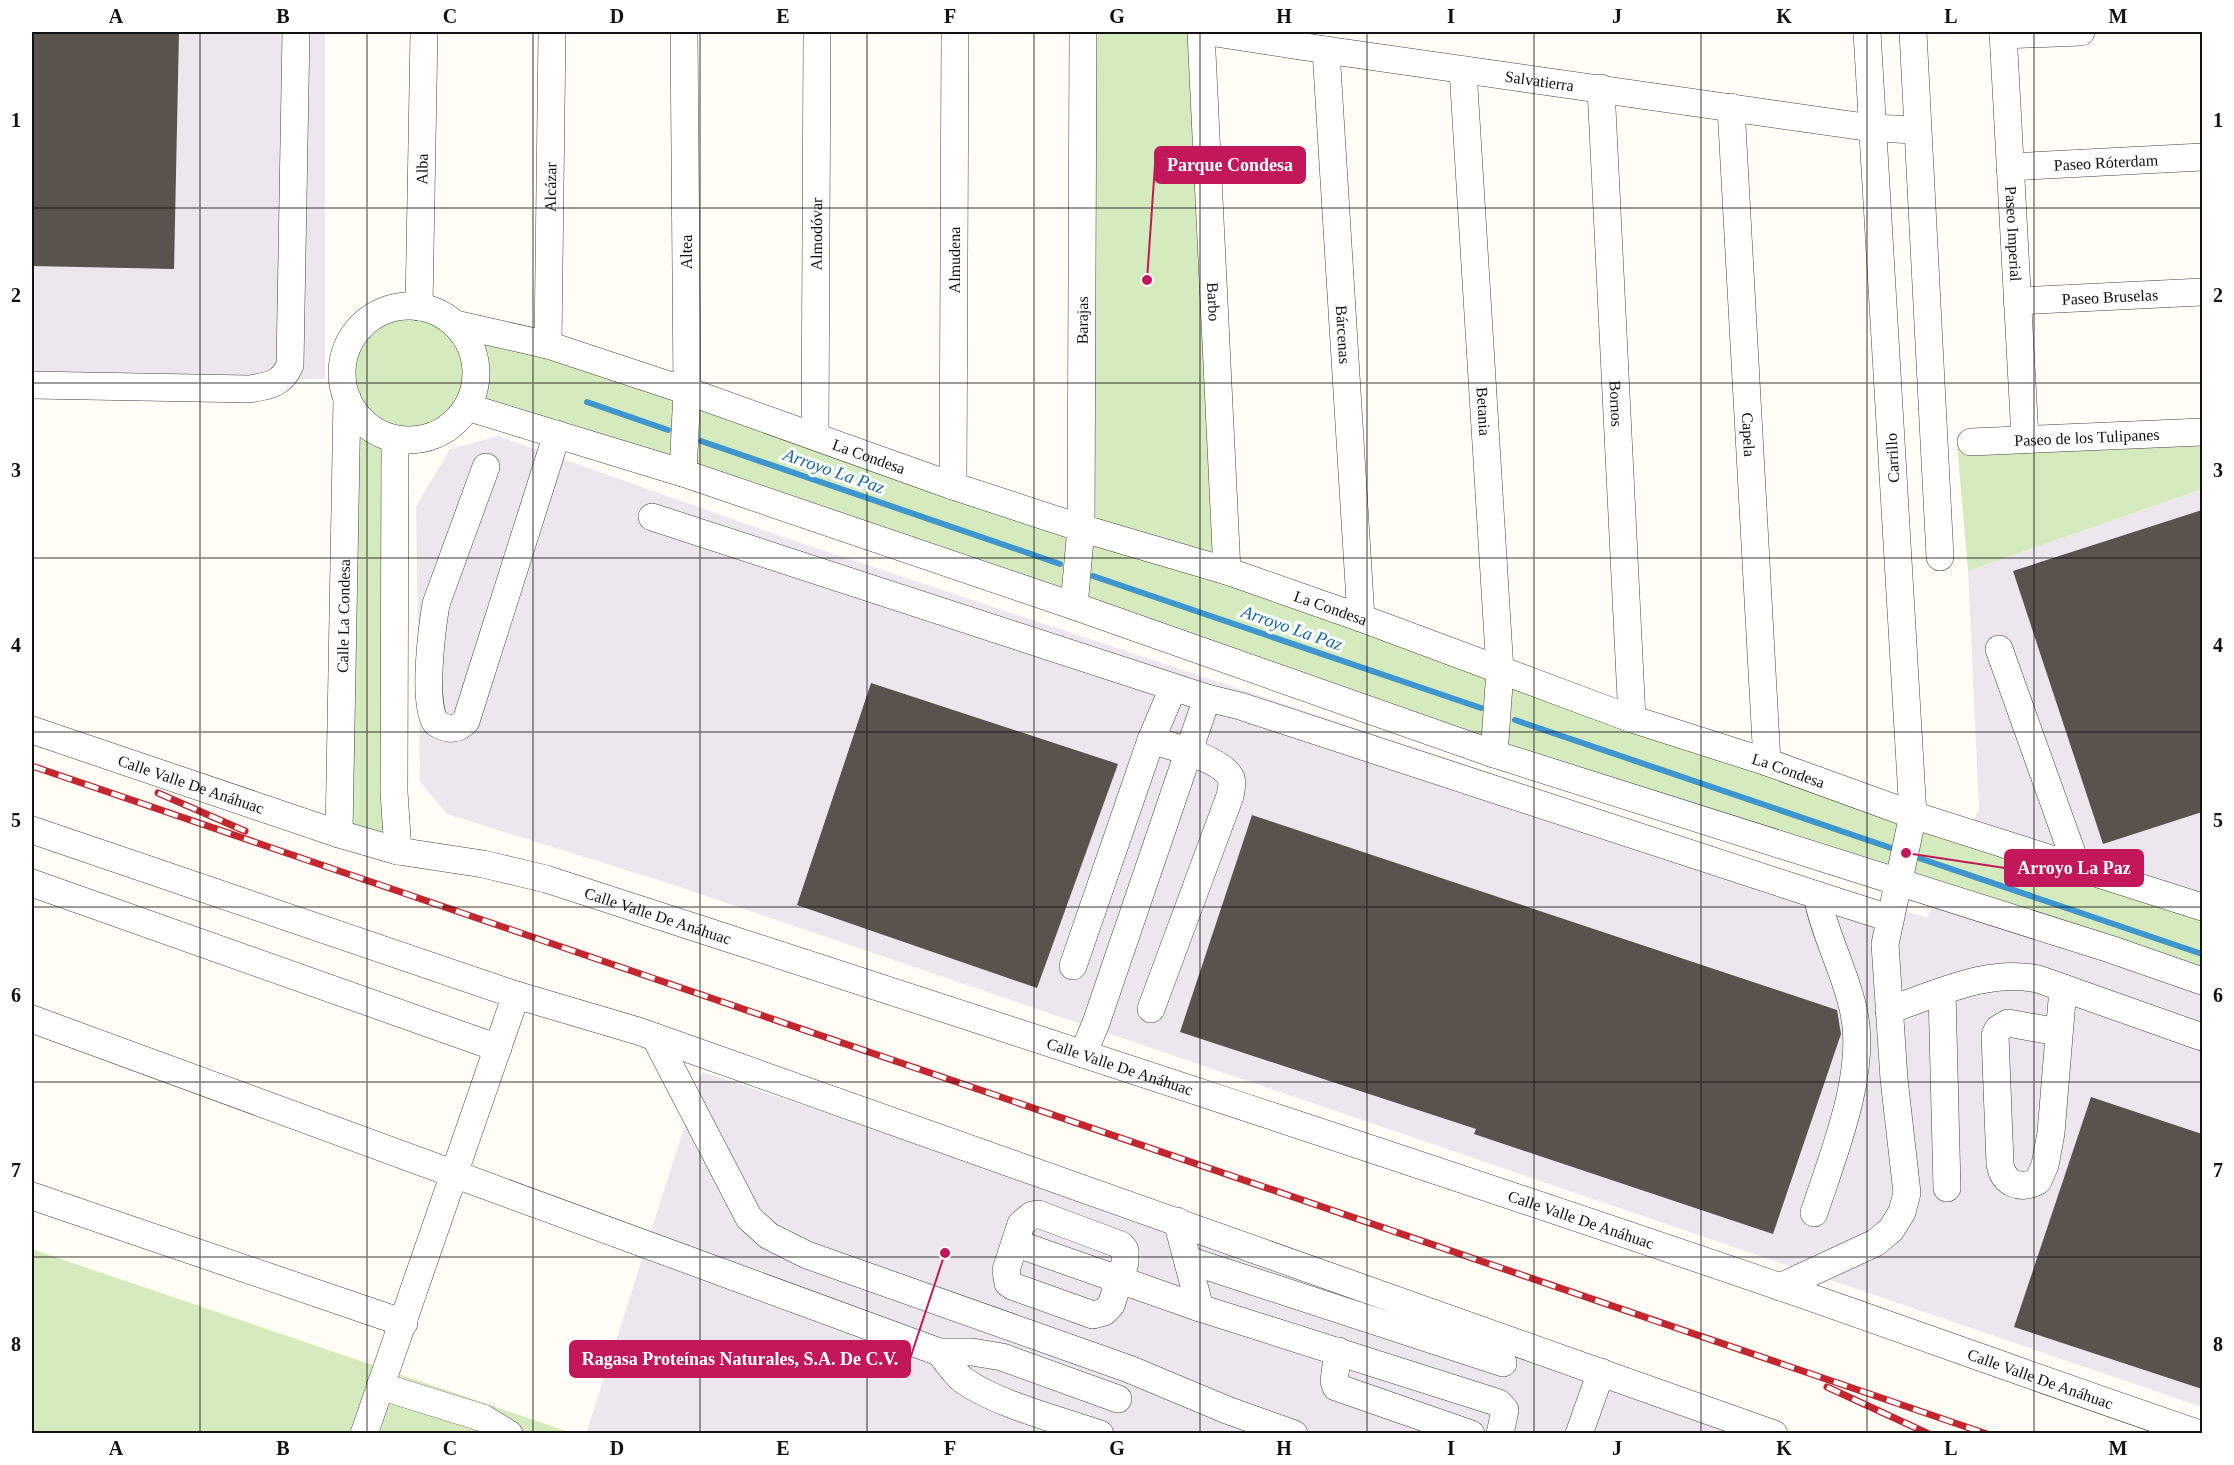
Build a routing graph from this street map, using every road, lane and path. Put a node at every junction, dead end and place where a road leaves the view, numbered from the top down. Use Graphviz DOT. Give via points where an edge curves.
graph roads {
  1 [pos="296,32"];
  2 [pos="424,32"];
  3 [pos="552,32"];
  4 [pos="684,32"];
  5 [pos="817,32"];
  6 [pos="955,32"];
  7 [pos="1083,32"];
  8 [pos="1201,32"];
  9 [pos="1209,32"];
  10 [pos="1867,32"];
  11 [pos="1913,32"];
  12 [pos="2081,32"];
  13 [pos="2003,33"];
  14 [pos="1326,50"];
  15 [pos="1462,70"];
  16 [pos="1601,88"];
  17 [pos="1731,107"];
  18 [pos="1872,128"];
  19 [pos="1917,130"];
  20 [pos="2202,157"];
  21 [pos="2010,167"];
  22 [pos="2202,292"];
  23 [pos="2017,301"];
  24 [pos="419,307"];
  25 [pos="455,324"];
  26 [pos="548,345"];
  27 [pos="32,385"];
  28 [pos="687,391"];
  29 [pos="347,398"];
  30 [pos="467,407"];
  31 [pos="2202,432"];
  32 [pos="557,434"];
  33 [pos="815,436"];
  34 [pos="2025,438"];
  35 [pos="395,439"];
  36 [pos="1971,442"];
  37 [pos="486,466"];
  38 [pos="683,473"];
  39 [pos="953,486"];
  40 [pos="652,517"];
  41 [pos="1081,528"];
  42 [pos="1940,557"];
  43 [pos="1227,572"];
  44 [pos="1074,606"];
  45 [pos="1361,618"];
  46 [pos="1999,649"];
  47 [pos="1500,671"];
  48 [pos="1173,688"];
  49 [pos="1207,698"];
  50 [pos="1632,718"];
  51 [pos="32,730"];
  52 [pos="1152,740"];
  53 [pos="1189,752"];
  54 [pos="1494,754"];
  55 [pos="1767,762"];
  56 [pos="1913,820"];
  57 [pos="32,831"];
  58 [pos="339,834"];
  59 [pos="398,851"];
  60 [pos="2077,867"];
  61 [pos="1900,878"];
  62 [pos="32,883"];
  63 [pos="1817,895"];
  64 [pos="2202,907"];
  65 [pos="1889,918"];
  66 [pos="1073,966"];
  67 [pos="2202,981"];
  68 [pos="2063,988"];
  69 [pos="1942,993"];
  70 [pos="516,995"];
  71 [pos="1151,1008"];
  72 [pos="1889,1010"];
  73 [pos="32,1019"];
  74 [pos="2058,1032"];
  75 [pos="656,1037"];
  76 [pos="2202,1038"];
  77 [pos="498,1048"];
  78 [pos="1083,1054"];
  79 [pos="455,1173"];
  80 [pos="1947,1188"];
  81 [pos="32,1196"];
  82 [pos="1814,1213"];
  83 [pos="1177,1221"];
  84 [pos="1015,1243"];
  85 [pos="1188,1260"];
  86 [pos="1120,1280"];
  87 [pos="1780,1287"];
  88 [pos="1200,1308"];
  89 [pos="404,1323"];
  90 [pos="939,1352"];
  91 [pos="1338,1352"];
  92 [pos="1503,1363"];
  93 [pos="1129,1369"];
  94 [pos="1601,1372"];
  95 [pos="380,1386"];
  96 [pos="1118,1399"];
  97 [pos="364,1434"];
  98 [pos="509,1434"];
  99 [pos="1100,1434"];
  100 [pos="1105,1434"];
  101 [pos="1294,1434"];
  102 [pos="1471,1434"];
  103 [pos="1500,1434"];
  104 [pos="1579,1434"];
  105 [pos="1774,1434"];
  106 [pos="2200,1434"];
  1 -- 27 [label="street" via="290,365 285,376 267,386 249,389"];
  2 -- 24 [label="street, Alba"];
  3 -- 26 [label="street, Alcázar"];
  4 -- 28 [label="street, Altea"];
  5 -- 33 [label="street, Almodóvar"];
  6 -- 39 [label="street, Almudena"];
  7 -- 41 [label="street, Barajas"];
  8 -- 43 [label="street, Barbo"];
  9 -- 14 [label="street, Salvatierra"];
  10 -- 18 [label="street, Carrillo"];
  11 -- 19 [label="street"];
  12 -- 13 [label="street"];
  13 -- 21 [label="street, Paseo Imperial"];
  14 -- 15 [label="street, Salvatierra"];
  14 -- 45 [label="street, Bárcenas"];
  15 -- 16 [label="street, Salvatierra"];
  15 -- 47 [label="street, Betania"];
  16 -- 17 [label="street, Salvatierra"];
  16 -- 50 [label="street, Bornos"];
  17 -- 18 [label="street, Salvatierra"];
  17 -- 55 [label="street, Capela"];
  18 -- 19 [label="street, Salvatierra"];
  18 -- 56 [label="street, Carrillo"];
  19 -- 42 [label="street"];
  20 -- 21 [label="street, Paseo Róterdam"];
  21 -- 23 [label="street, Paseo Imperial"];
  22 -- 23 [label="street, Paseo Bruselas"];
  23 -- 34 [label="street, Paseo Imperial"];
  24 -- 25 [label="street"];
  24 -- 29 [label="street" via="398,307 380,313 363,324 350,340 342,369"];
  25 -- 26 [label="street, La Condesa"];
  25 -- 30 [label="street" via="469,342 476,363 475,386"];
  26 -- 28 [label="street, La Condesa"];
  28 -- 33 [label="street, La Condesa"];
  28 -- 38 [label="street, Altea"];
  29 -- 35 [label="street" via="366,424"];
  29 -- 58 [label="street, Calle La Condesa"];
  30 -- 32 [label="street"];
  30 -- 35 [label="street" via="448,428 423,439"];
  31 -- 34 [label="street, Paseo de los Tulipanes"];
  32 -- 37 [label="street" via="466,721 454,729 436,723 429,708 432,625"];
  32 -- 38 [label="street"];
  33 -- 39 [label="street, La Condesa"];
  34 -- 36 [label="street, Paseo de los Tulipanes"];
  35 -- 59 [label="street" via="394,792"];
  38 -- 44 [label="street"];
  39 -- 41 [label="street, La Condesa"];
  40 -- 48 [label="street"];
  41 -- 43 [label="street, La Condesa"];
  41 -- 44 [label="street, Barajas"];
  43 -- 45 [label="street, La Condesa"];
  44 -- 54 [label="street"];
  45 -- 47 [label="street, La Condesa"];
  46 -- 60 [label="street"];
  47 -- 50 [label="street, La Condesa"];
  47 -- 54 [label="street, Betania"];
  48 -- 49 [label="street"];
  48 -- 52 [label="street"];
  49 -- 53 [label="street"];
  49 -- 63 [label="street"];
  50 -- 55 [label="street, La Condesa"];
  51 -- 58 [label="street, Calle Valle De Anáhuac"];
  52 -- 53 [label="street"];
  52 -- 66 [label="street"];
  53 -- 71 [label="street" via="1219,766 1233,784"];
  53 -- 78 [label="street"];
  54 -- 61 [label="street"];
  55 -- 56 [label="street, La Condesa"];
  56 -- 60 [label="street, La Condesa"];
  56 -- 61 [label="street, Carrillo"];
  57 -- 70 [label="street"];
  58 -- 59 [label="street, Calle Valle De Anáhuac"];
  59 -- 78 [label="street, Calle Valle De Anáhuac" via="483,864 546,879"];
  60 -- 64 [label="street, La Condesa"];
  61 -- 65 [label="street, Carrillo"];
  61 -- 67 [label="street"];
  62 -- 77 [label="street"];
  63 -- 65 [label="street"];
  63 -- 82 [label="street" via="1821,918 1853,1009 1857,1042 1848,1107"];
  65 -- 72 [label="street, Carrillo" via="1885,944"];
  68 -- 69 [label="street" via="2020,975 2002,975"];
  68 -- 74 [label="street"];
  68 -- 76 [label="street"];
  69 -- 72 [label="street"];
  69 -- 80 [label="street"];
  70 -- 75 [label="street"];
  70 -- 77 [label="street"];
  72 -- 87 [label="street, Carrillo" via="1907,1192 1902,1212 1891,1230 1875,1243"];
  73 -- 79 [label="street"];
  74 -- 74 [label="street" via="2045,1165 2038,1181 2023,1186 2014,1184 2006,1180 2000,1164 1995,1035 2008,1023"];
  75 -- 83 [label="street"];
  75 -- 93 [label="street" via="749,1218 769,1236 807,1255"];
  77 -- 79 [label="street"];
  78 -- 87 [label="street, Calle Valle De Anáhuac"];
  79 -- 89 [label="street"];
  79 -- 90 [label="street"];
  81 -- 89 [label="street"];
  83 -- 85 [label="street"];
  83 -- 94 [label="street"];
  84 -- 86 [label="street"];
  84 -- 86 [label="street" via="1026,1219 1038,1214 1045,1216 1122,1245 1125,1263"];
  84 -- 86 [label="street" via="1006,1278 1022,1290 1099,1315 1111,1305"];
  85 -- 88 [label="street"];
  85 -- 92 [label="street"];
  86 -- 88 [label="street"];
  87 -- 106 [label="street, Calle Valle De Anáhuac"];
  88 -- 91 [label="street"];
  89 -- 95 [label="street"];
  90 -- 96 [label="street" via="992,1354"];
  90 -- 99 [label="street" via="961,1378 977,1389"];
  91 -- 102 [label="street" via="1336,1387"];
  91 -- 103 [label="street" via="1498,1403 1505,1410"];
  93 -- 96 [label="street"];
  93 -- 101 [label="street"];
  94 -- 104 [label="street"];
  94 -- 105 [label="street"];
  95 -- 97 [label="street"];
  95 -- 98 [label="street" via="483,1418"];
  96 -- 100 [label="street"];
}
